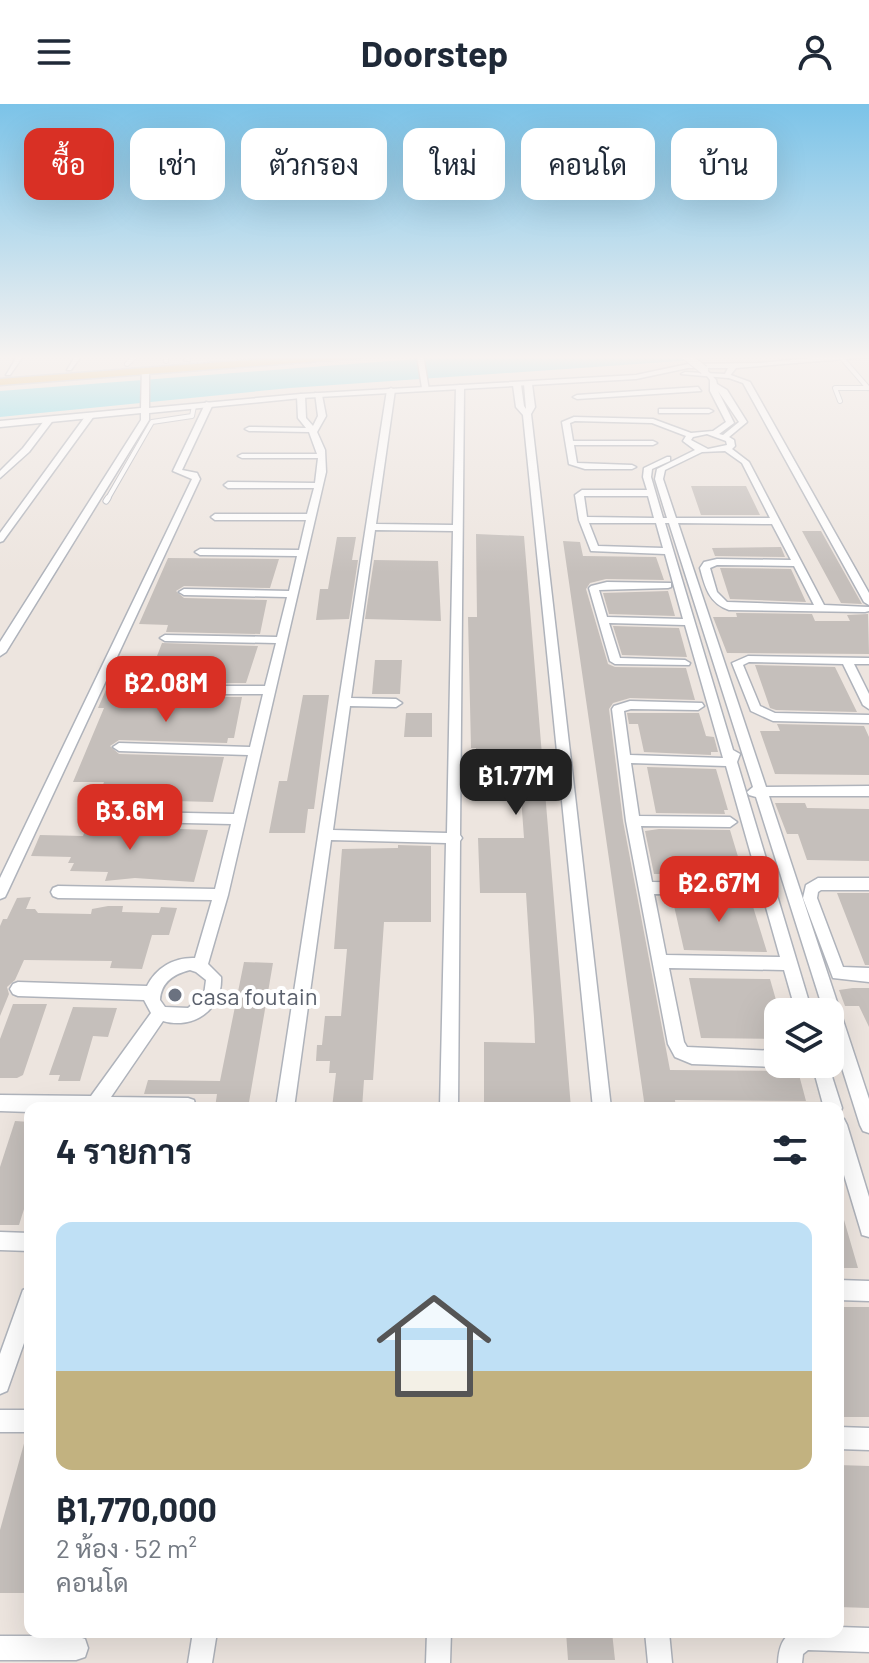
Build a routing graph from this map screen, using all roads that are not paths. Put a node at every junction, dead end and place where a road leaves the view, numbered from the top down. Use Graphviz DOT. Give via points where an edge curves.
graph roads {
  1 [pos="43,428"];
  2 [pos="81,428"];
  3 [pos="140,428"];
  4 [pos="149,428"];
  5 [pos="198,428"];
  6 [pos="312,428"];
  7 [pos="386,428"];
  8 [pos="459,428"];
  9 [pos="528,428"];
  10 [pos="566,428"];
  11 [pos="670,428"];
  12 [pos="723,428"];
  13 [pos="736,428"];
  14 [pos="773,428"];
  15 [pos="249,429"];
  16 [pos="314,430"];
  17 [pos="715,433"];
  18 [pos="726,436"];
  19 [pos="569,443"];
  20 [pos="653,443"];
  21 [pos="694,443"];
  22 [pos="727,449"];
  23 [pos="242,456"];
  24 [pos="321,456"];
  25 [pos="632,467"];
  26 [pos="0,476"];
  27 [pos="228,485"];
  28 [pos="319,486"];
  29 [pos="652,493"];
  30 [pos="106,501"];
  31 [pos="215,517"];
  32 [pos="311,517"];
  33 [pos="583,520"];
  34 [pos="666,520"];
  35 [pos="776,521"];
  36 [pos="373,527"];
  37 [pos="458,528"];
  38 [pos="0,539"];
  39 [pos="669,551"];
  40 [pos="200,552"];
  41 [pos="303,553"];
  42 [pos="799,563"];
  43 [pos="668,585"];
  44 [pos="866,589"];
  45 [pos="184,592"];
  46 [pos="293,594"];
  47 [pos="867,606"];
  48 [pos="821,609"];
  49 [pos="602,620"];
  50 [pos="690,622"];
  51 [pos="165,638"];
  52 [pos="281,640"];
  53 [pos="0,652"];
  54 [pos="846,660"];
  55 [pos="869,661"];
  56 [pos="685,663"];
  57 [pos="144,690"];
  58 [pos="269,690"];
  59 [pos="345,702"];
  60 [pos="396,703"];
  61 [pos="869,705"];
  62 [pos="698,706"];
  63 [pos="869,719"];
  64 [pos="741,733"];
  65 [pos="119,747"];
  66 [pos="255,751"];
  67 [pos="624,759"];
  68 [pos="731,762"];
  69 [pos="869,791"];
  70 [pos="740,792"];
  71 [pos="760,792"];
  72 [pos="95,816"];
  73 [pos="239,819"];
  74 [pos="633,821"];
  75 [pos="730,822"];
  76 [pos="326,835"];
  77 [pos="455,838"];
  78 [pos="869,884"];
  79 [pos="646,888"];
  80 [pos="747,889"];
  81 [pos="58,892"];
  82 [pos="0,893"];
  83 [pos="221,895"];
  84 [pos="660,961"];
  85 [pos="790,964"];
  86 [pos="200,966"];
  87 [pos="869,975"];
  88 [pos="18,989"];
  89 [pos="152,993"];
  90 [pos="800,998"];
  91 [pos="160,1013"];
  92 [pos="764,1059"];
  93 [pos="824,1078"];
  94 [pos="98,1102"];
  95 [pos="286,1102"];
  96 [pos="449,1102"];
  97 [pos="601,1102"];
  98 [pos="831,1102"];
  99 [pos="0,1103"];
  100 [pos="24,1104"];
  101 [pos="869,1125"];
  102 [pos="844,1145"];
  103 [pos="869,1228"];
  104 [pos="0,1241"];
  105 [pos="24,1242"];
  106 [pos="844,1290"];
  107 [pos="869,1291"];
  108 [pos="24,1314"];
  109 [pos="0,1384"];
  110 [pos="0,1421"];
  111 [pos="24,1421"];
  112 [pos="844,1438"];
  113 [pos="869,1439"];
  114 [pos="204,1638"];
  115 [pos="439,1638"];
  116 [pos="658,1638"];
  117 [pos="869,1640"];
  118 [pos="0,1648"];
  119 [pos="76,1648"];
  120 [pos="200,1663"];
  121 [pos="438,1663"];
  122 [pos="660,1663"];
  123 [pos="790,1663"];
  1 -- 26 [label="street"];
  2 -- 38 [label="street"];
  3 -- 53 [label="street"];
  4 -- 30 [label="lane"];
  5 -- 82 [label="street" via="177,471 196,479"];
  6 -- 16 [label="street"];
  7 -- 36 [label="street"];
  8 -- 37 [label="street"];
  9 -- 97 [label="street"];
  10 -- 19 [label="street"];
  11 -- 21 [label="street"];
  12 -- 17 [label="street"];
  13 -- 18 [label="street"];
  14 -- 44 [label="street"];
  15 -- 16 [label="street"];
  16 -- 24 [label="street"];
  17 -- 18 [label="street"];
  17 -- 21 [label="street"];
  18 -- 22 [label="street" via="732,443"];
  19 -- 20 [label="street"];
  19 -- 25 [label="street" via="575,465"];
  21 -- 22 [label="street"];
  21 -- 29 [label="street" via="647,470"];
  21 -- 34 [label="street" via="659,472"];
  22 -- 35 [label="street" via="745,462"];
  23 -- 24 [label="street"];
  24 -- 28 [label="street"];
  27 -- 28 [label="street"];
  28 -- 32 [label="street"];
  29 -- 33 [label="street" via="582,493"];
  29 -- 34 [label="street"];
  31 -- 32 [label="street"];
  32 -- 41 [label="street"];
  33 -- 34 [label="street"];
  33 -- 39 [label="street" via="594,549"];
  34 -- 35 [label="street"];
  34 -- 39 [label="street"];
  34 -- 64 [label="street"];
  35 -- 42 [label="street"];
  36 -- 37 [label="street"];
  36 -- 59 [label="street"];
  37 -- 77 [label="street"];
  39 -- 50 [label="street"];
  40 -- 41 [label="street"];
  41 -- 46 [label="street"];
  42 -- 48 [label="street"];
  42 -- 48 [label="street" via="717,562 705,568 722,605"];
  43 -- 49 [label="street" via="597,586"];
  44 -- 47 [label="street"];
  45 -- 46 [label="street"];
  46 -- 52 [label="street"];
  47 -- 48 [label="street"];
  49 -- 50 [label="street"];
  49 -- 56 [label="street" via="615,661"];
  50 -- 68 [label="street"];
  51 -- 52 [label="street"];
  52 -- 58 [label="street"];
  54 -- 55 [label="street"];
  54 -- 61 [label="street"];
  54 -- 63 [label="street" via="737,663 755,708 766,715"];
  57 -- 58 [label="street"];
  58 -- 66 [label="street"];
  59 -- 60 [label="street"];
  59 -- 76 [label="street"];
  62 -- 67 [label="street" via="618,709"];
  64 -- 68 [label="street"];
  64 -- 71 [label="street"];
  65 -- 66 [label="street"];
  66 -- 73 [label="street"];
  67 -- 68 [label="street"];
  67 -- 74 [label="street"];
  68 -- 70 [label="street"];
  69 -- 71 [label="street"];
  70 -- 71 [label="street"];
  70 -- 85 [label="street"];
  71 -- 101 [label="street"];
  72 -- 73 [label="street"];
  73 -- 83 [label="street"];
  74 -- 75 [label="street"];
  74 -- 79 [label="street"];
  76 -- 77 [label="street"];
  76 -- 95 [label="street"];
  77 -- 96 [label="street"];
  78 -- 87 [label="street" via="818,884 810,898 838,973"];
  79 -- 80 [label="street"];
  79 -- 84 [label="street"];
  81 -- 83 [label="street"];
  83 -- 86 [label="street"];
  84 -- 85 [label="street"];
  84 -- 92 [label="street" via="681,1052"];
  85 -- 90 [label="street"];
  86 -- 89 [label="street" via="170,970"];
  86 -- 91 [label="street" via="215,985 208,1003 190,1016"];
  88 -- 89 [label="street"];
  89 -- 91 [label="street"];
  91 -- 94 [label="street"];
  93 -- 98 [label="street"];
  99 -- 100 [label="street"];
  102 -- 103 [label="street"];
  104 -- 105 [label="street"];
  106 -- 107 [label="street"];
  108 -- 109 [label="street"];
  110 -- 111 [label="street"];
  112 -- 113 [label="street"];
  114 -- 120 [label="street"];
  115 -- 121 [label="street"];
  116 -- 122 [label="street"];
  117 -- 123 [label="street" via="805,1638 791,1647"];
  118 -- 119 [label="street"];
}
